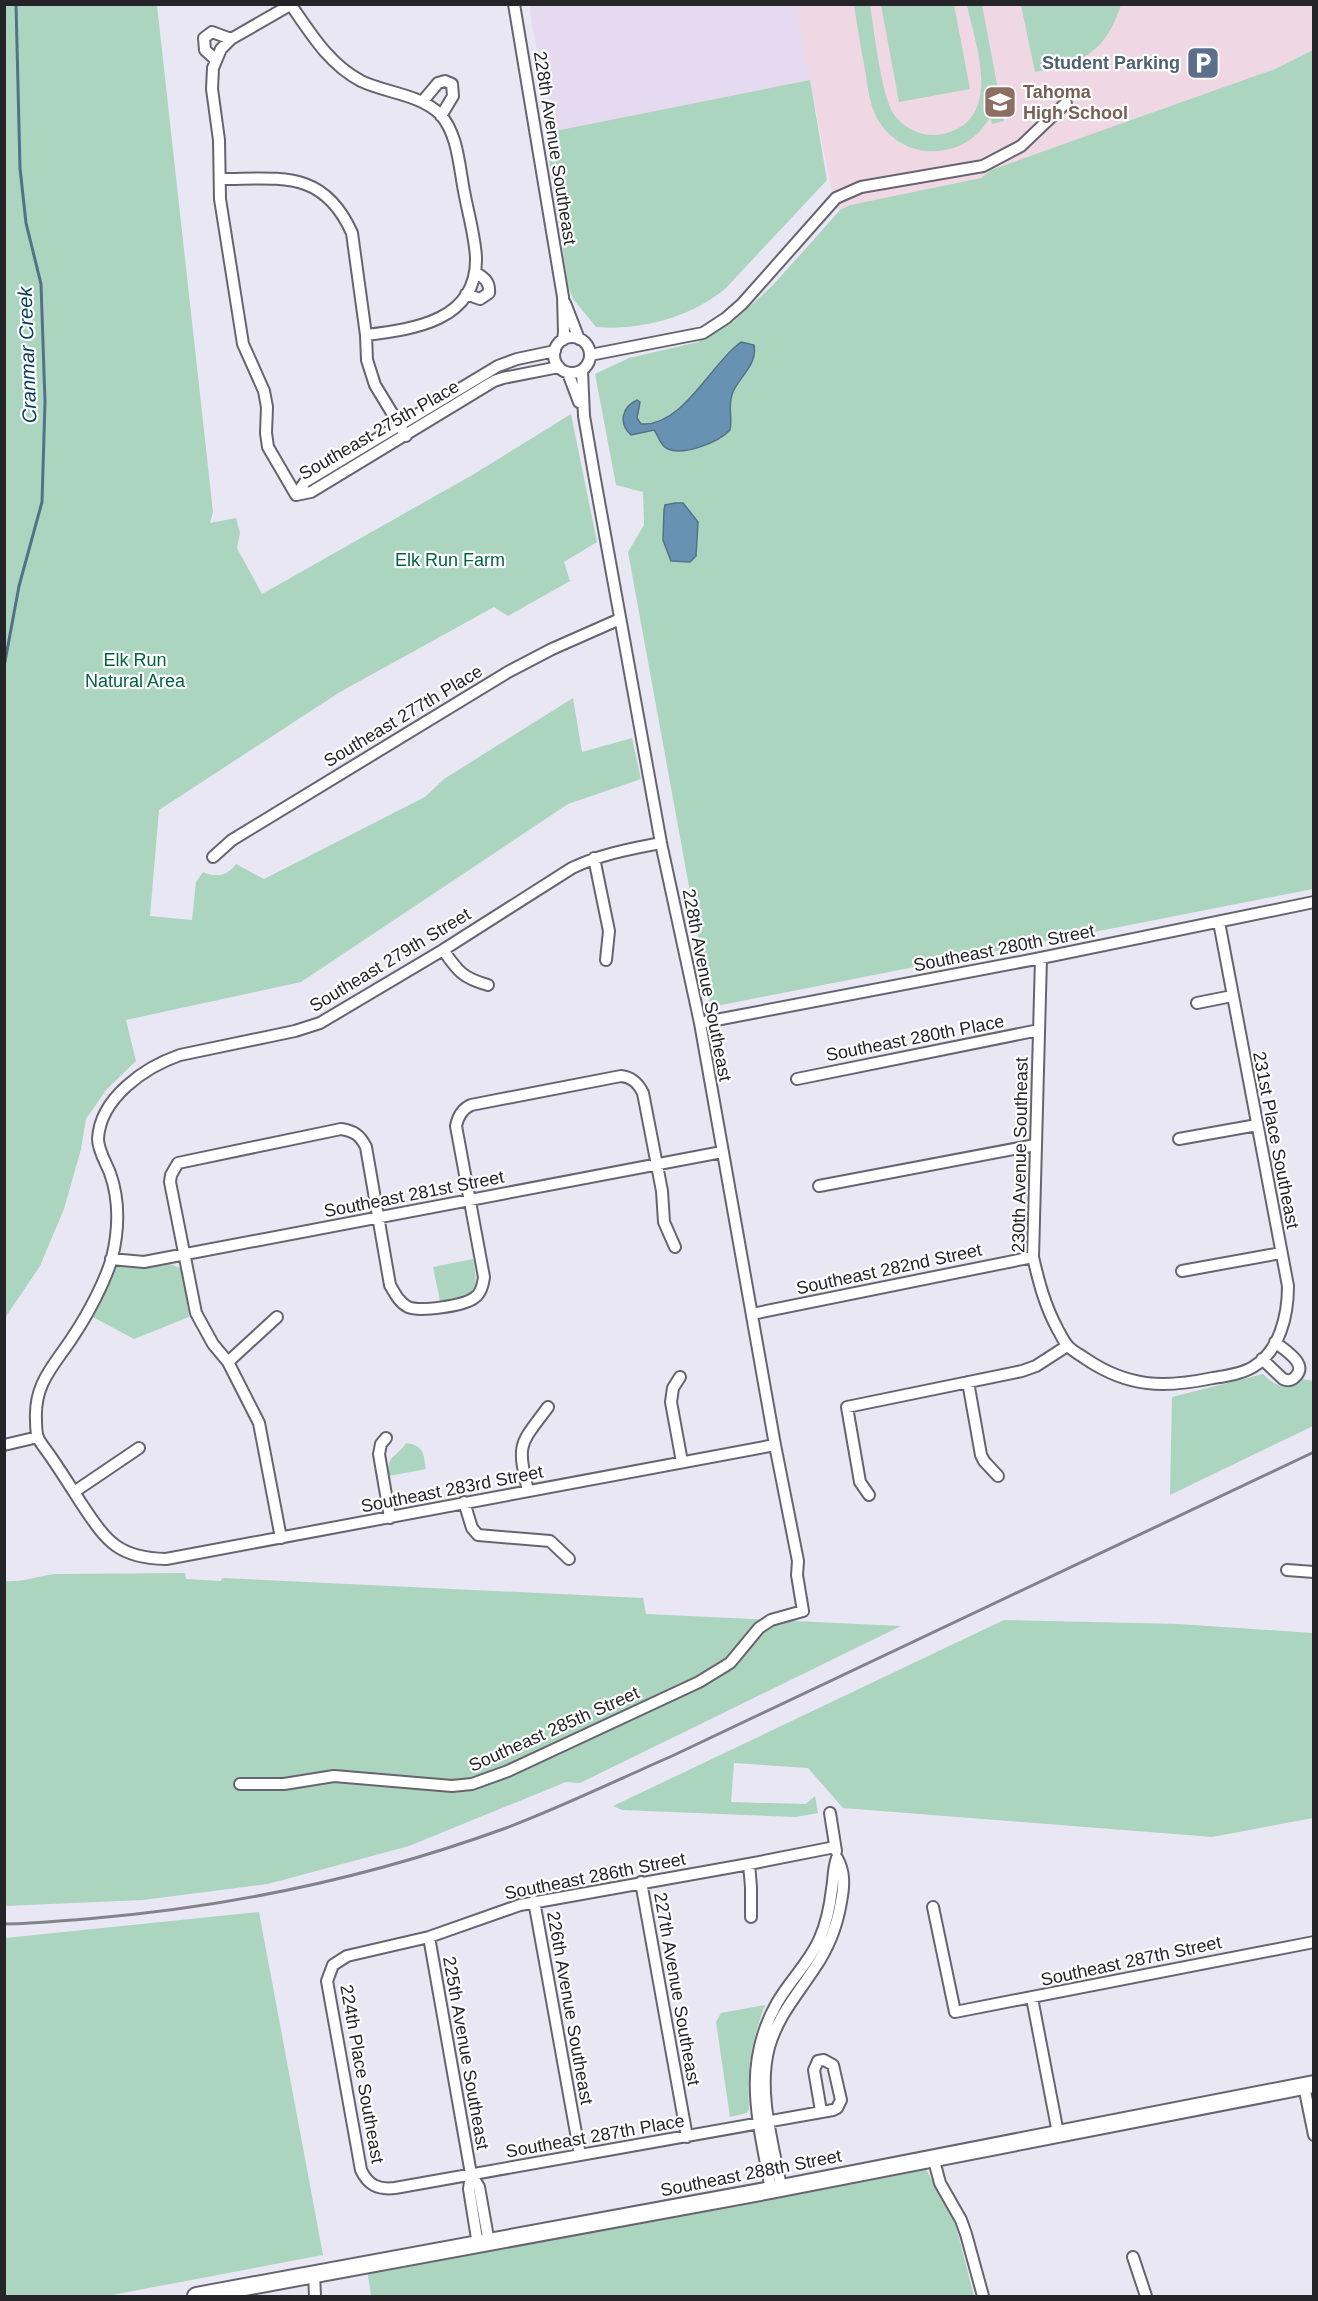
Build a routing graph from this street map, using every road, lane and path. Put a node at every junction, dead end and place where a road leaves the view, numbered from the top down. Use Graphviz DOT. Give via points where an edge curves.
graph roads {
  1 [pos="514,4"];
  2 [pos="292,5"];
  3 [pos="231,39"];
  4 [pos="216,60"];
  5 [pos="422,102"];
  6 [pos="1066,103"];
  7 [pos="441,116"];
  8 [pos="221,179"];
  9 [pos="475,272"];
  10 [pos="466,294"];
  11 [pos="563,297"];
  12 [pos="366,335"];
  13 [pos="563,340"];
  14 [pos="585,347"];
  15 [pos="555,351"];
  16 [pos="564,370"];
  17 [pos="582,370"];
  18 [pos="584,416"];
  19 [pos="400,425"];
  20 [pos="406,436"];
  21 [pos="296,495"];
  22 [pos="620,619"];
  23 [pos="661,843"];
  24 [pos="213,857"];
  25 [pos="594,858"];
  26 [pos="1314,902"];
  27 [pos="1219,922"];
  28 [pos="443,950"];
  29 [pos="1041,958"];
  30 [pos="606,960"];
  31 [pos="488,984"];
  32 [pos="1232,996"];
  33 [pos="1197,1003"];
  34 [pos="700,1023"];
  35 [pos="1039,1030"];
  36 [pos="797,1078"];
  37 [pos="1257,1125"];
  38 [pos="1179,1139"];
  39 [pos="1035,1144"];
  40 [pos="722,1152"];
  41 [pos="657,1164"];
  42 [pos="819,1186"];
  43 [pos="470,1200"];
  44 [pos="380,1217"];
  45 [pos="675,1247"];
  46 [pos="1281,1253"];
  47 [pos="183,1255"];
  48 [pos="1033,1257"];
  49 [pos="111,1259"];
  50 [pos="1182,1271"];
  51 [pos="752,1314"];
  52 [pos="277,1317"];
  53 [pos="1275,1342"];
  54 [pos="1067,1346"];
  55 [pos="1262,1359"];
  56 [pos="228,1362"];
  57 [pos="680,1377"];
  58 [pos="968,1382"];
  59 [pos="548,1407"];
  60 [pos="38,1437"];
  61 [pos="386,1438"];
  62 [pos="4,1445"];
  63 [pos="775,1445"];
  64 [pos="139,1448"];
  65 [pos="682,1462"];
  66 [pos="998,1476"];
  67 [pos="528,1491"];
  68 [pos="74,1492"];
  69 [pos="869,1496"];
  70 [pos="464,1502"];
  71 [pos="390,1518"];
  72 [pos="282,1538"];
  73 [pos="569,1559"];
  74 [pos="798,1561"];
  75 [pos="1287,1570"];
  76 [pos="1314,1572"];
  77 [pos="240,1784"];
  78 [pos="830,1814"];
  79 [pos="836,1852"];
  80 [pos="749,1864"];
  81 [pos="641,1882"];
  82 [pos="534,1901"];
  83 [pos="933,1907"];
  84 [pos="751,1917"];
  85 [pos="429,1937"];
  86 [pos="1314,1942"];
  87 [pos="333,1965"];
  88 [pos="1032,1998"];
  89 [pos="1309,2085"];
  90 [pos="821,2111"];
  91 [pos="764,2123"];
  92 [pos="1058,2133"];
  93 [pos="1314,2135"];
  94 [pos="687,2137"];
  95 [pos="580,2155"];
  96 [pos="933,2157"];
  97 [pos="471,2174"];
  98 [pos="373,2186"];
  99 [pos="776,2188"];
  100 [pos="484,2244"];
  101 [pos="1133,2256"];
  102 [pos="314,2274"];
  103 [pos="196,2296"];
  104 [pos="315,2296"];
  105 [pos="983,2296"];
  106 [pos="1146,2296"];
  1 -- 11 [label="street, 228th Avenue Southeast"];
  2 -- 3 [label="street"];
  2 -- 5 [label="street" via="321,48 345,71 363,82"];
  3 -- 4 [label="street"];
  3 -- 4 [label="street" via="212,32 204,38 206,50"];
  4 -- 8 [label="street" via="212,89"];
  5 -- 7 [label="street"];
  5 -- 7 [label="street" via="438,83 452,84 453,96"];
  6 -- 14 [label="street" via="1022,146 983,166 861,187 836,198 748,297 703,333 625,350"];
  7 -- 9 [label="street" via="456,147 476,257"];
  8 -- 12 [label="street" via="297,180 312,186 334,204 352,233"];
  8 -- 21 [label="street" via="220,199 243,344 264,391 268,447"];
  9 -- 10 [label="street"];
  9 -- 10 [label="street" via="487,280 489,293 480,298"];
  10 -- 12 [label="street" via="452,310 430,324"];
  11 -- 13 [label="street, 228th Avenue Southeast"];
  11 -- 14 [label="street, 228th Avenue Southeast"];
  12 -- 19 [label="street" via="370,372"];
  13 -- 14 [label="street" via="569,338"];
  13 -- 15 [label="street"];
  14 -- 17 [label="street" via="587,366"];
  15 -- 16 [label="street"];
  15 -- 19 [label="street, Southeast 275th Place" via="506,362"];
  16 -- 17 [label="street"];
  16 -- 18 [label="street, 228th Avenue Southeast"];
  16 -- 20 [label="street, Southeast 275th Place" via="494,381"];
  17 -- 18 [label="street, 228th Avenue Southeast"];
  18 -- 22 [label="street, 228th Avenue Southeast"];
  19 -- 20 [label="street"];
  19 -- 21 [label="street, Southeast 275th Place" via="305,482"];
  20 -- 21 [label="street, Southeast 275th Place" via="311,492"];
  22 -- 23 [label="street, 228th Avenue Southeast"];
  22 -- 24 [label="street, Southeast 277th Place" via="508,672 232,840"];
  23 -- 25 [label="street, Southeast 279th Street"];
  23 -- 34 [label="street, 228th Avenue Southeast"];
  25 -- 28 [label="street, Southeast 279th Street"];
  25 -- 30 [label="street" via="609,931"];
  26 -- 27 [label="street, Southeast 280th Street"];
  27 -- 29 [label="street, Southeast 280th Street"];
  27 -- 32 [label="street, 231st Place Southeast"];
  28 -- 31 [label="street" via="459,974"];
  28 -- 49 [label="street, Southeast 279th Street" via="320,1023 180,1054 163,1060 130,1083 106,1113 98,1138 118,1205"];
  29 -- 34 [label="street, Southeast 280th Street"];
  29 -- 35 [label="street, 230th Avenue Southeast"];
  32 -- 33 [label="street"];
  32 -- 37 [label="street, 231st Place Southeast"];
  34 -- 40 [label="street, 228th Avenue Southeast"];
  35 -- 36 [label="street, Southeast 280th Place"];
  35 -- 39 [label="street, 230th Avenue Southeast"];
  37 -- 38 [label="street"];
  37 -- 46 [label="street, 231st Place Southeast"];
  39 -- 42 [label="street"];
  39 -- 48 [label="street, 230th Avenue Southeast"];
  40 -- 41 [label="street, Southeast 281st Street"];
  40 -- 51 [label="street, 228th Avenue Southeast"];
  41 -- 43 [label="street, Southeast 281st Street"];
  41 -- 43 [label="street" via="643,1093 635,1081 621,1076 471,1105 460,1114 456,1126"];
  41 -- 45 [label="street" via="664,1222"];
  43 -- 44 [label="street, Southeast 281st Street"];
  43 -- 44 [label="street" via="484,1277 478,1293 466,1301 422,1310 406,1306 394,1294"];
  44 -- 47 [label="street, Southeast 281st Street"];
  44 -- 47 [label="street" via="366,1147 358,1134 341,1129 178,1162 170,1182"];
  46 -- 50 [label="street"];
  46 -- 53 [label="street, 231st Place Southeast" via="1288,1305"];
  47 -- 49 [label="street, Southeast 281st Street" via="144,1262"];
  47 -- 56 [label="street" via="196,1313"];
  48 -- 51 [label="street, Southeast 282nd Street"];
  48 -- 54 [label="street, 230th Avenue Southeast" via="1048,1312"];
  49 -- 60 [label="street" via="74,1335 42,1381 35,1409"];
  51 -- 63 [label="street, 228th Avenue Southeast"];
  52 -- 56 [label="street"];
  53 -- 55 [label="street, 231st Place Southeast"];
  53 -- 55 [label="street" via="1298,1361 1298,1374 1287,1381"];
  54 -- 55 [label="street" via="1101,1369 1126,1380 1152,1385 1181,1385 1233,1375 1254,1367"];
  54 -- 58 [label="street" via="1036,1366"];
  56 -- 72 [label="street" via="263,1435"];
  57 -- 65 [label="street" via="671,1402"];
  58 -- 66 [label="street" via="981,1455"];
  58 -- 69 [label="street" via="847,1407 860,1482"];
  59 -- 67 [label="street" via="521,1448"];
  60 -- 62 [label="street"];
  60 -- 68 [label="street"];
  61 -- 71 [label="street" via="379,1454"];
  63 -- 65 [label="street, Southeast 283rd Street"];
  63 -- 74 [label="street, 228th Avenue Southeast"];
  64 -- 68 [label="street"];
  65 -- 67 [label="street, Southeast 283rd Street"];
  67 -- 70 [label="street, Southeast 283rd Street"];
  68 -- 72 [label="street, Southeast 283rd Street" via="102,1535 134,1555 166,1558"];
  70 -- 71 [label="street, Southeast 283rd Street"];
  70 -- 73 [label="street" via="478,1535 550,1541"];
  71 -- 72 [label="street, Southeast 283rd Street"];
  74 -- 77 [label="street, Southeast 285th Street" via="803,1611 759,1628 730,1663 699,1682 508,1771 472,1784 452,1786 353,1776 275,1785"];
  75 -- 76 [label="street"];
  78 -- 79 [label="street"];
  79 -- 80 [label="street, Southeast 286th Street"];
  79 -- 91 [label="street" via="843,1869 840,1913 818,1963 782,2015 769,2049"];
  80 -- 81 [label="street, Southeast 286th Street"];
  80 -- 84 [label="street"];
  81 -- 82 [label="street, Southeast 286th Street"];
  81 -- 94 [label="street, 227th Avenue Southeast"];
  82 -- 85 [label="street, Southeast 286th Street"];
  82 -- 95 [label="street, 226th Avenue Southeast"];
  83 -- 88 [label="street, Southeast 287th Street" via="955,2012"];
  85 -- 87 [label="street, Southeast 286th Street" via="347,1956"];
  85 -- 97 [label="street, 225th Avenue Southeast"];
  86 -- 88 [label="street, Southeast 287th Street"];
  87 -- 98 [label="street, 224th Place Southeast" via="327,1981 361,2170"];
  88 -- 92 [label="street"];
  89 -- 92 [label="street, Southeast 288th Street"];
  89 -- 93 [label="street"];
  90 -- 91 [label="street, Southeast 287th Place"];
  91 -- 94 [label="street, Southeast 287th Place"];
  91 -- 99 [label="street"];
  92 -- 96 [label="street, Southeast 288th Street"];
  94 -- 95 [label="street, Southeast 287th Place"];
  95 -- 97 [label="street, Southeast 287th Place"];
  96 -- 99 [label="street, Southeast 288th Street"];
  96 -- 105 [label="street" via="940,2183 966,2234"];
  97 -- 98 [label="street, Southeast 287th Place" via="395,2188"];
  97 -- 100 [label="street, 225th Avenue Southeast" via="469,2189"];
  99 -- 100 [label="street, Southeast 288th Street"];
  100 -- 102 [label="street, Southeast 288th Street"];
  101 -- 106 [label="street"];
  102 -- 103 [label="street, Southeast 288th Street"];
  102 -- 104 [label="street"];
}
